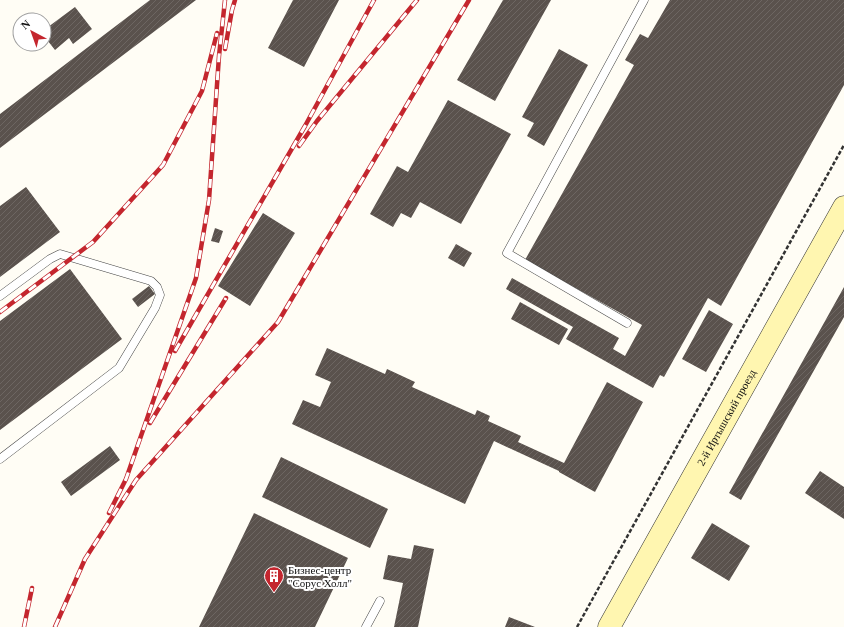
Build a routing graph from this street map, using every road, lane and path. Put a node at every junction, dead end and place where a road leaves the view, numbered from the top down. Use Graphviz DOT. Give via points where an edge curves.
graph roads {
  1 [pos="644,0"];
  2 [pos="844,145"];
  3 [pos="844,207"];
  4 [pos="0,296"];
  5 [pos="627,323"];
  6 [pos="0,459"];
  7 [pos="380,601"];
  8 [pos="366,627"];
  9 [pos="577,627"];
  10 [pos="609,627"];
  1 -- 5 [label="lane" via="506,253"];
  2 -- 9 [label="path"];
  3 -- 10 [label="main road, 2-й Иртышский проезд"];
  4 -- 6 [label="lane" via="60,254 151,281 160,295 156,308 118,368"];
  7 -- 8 [label="lane"];
}
